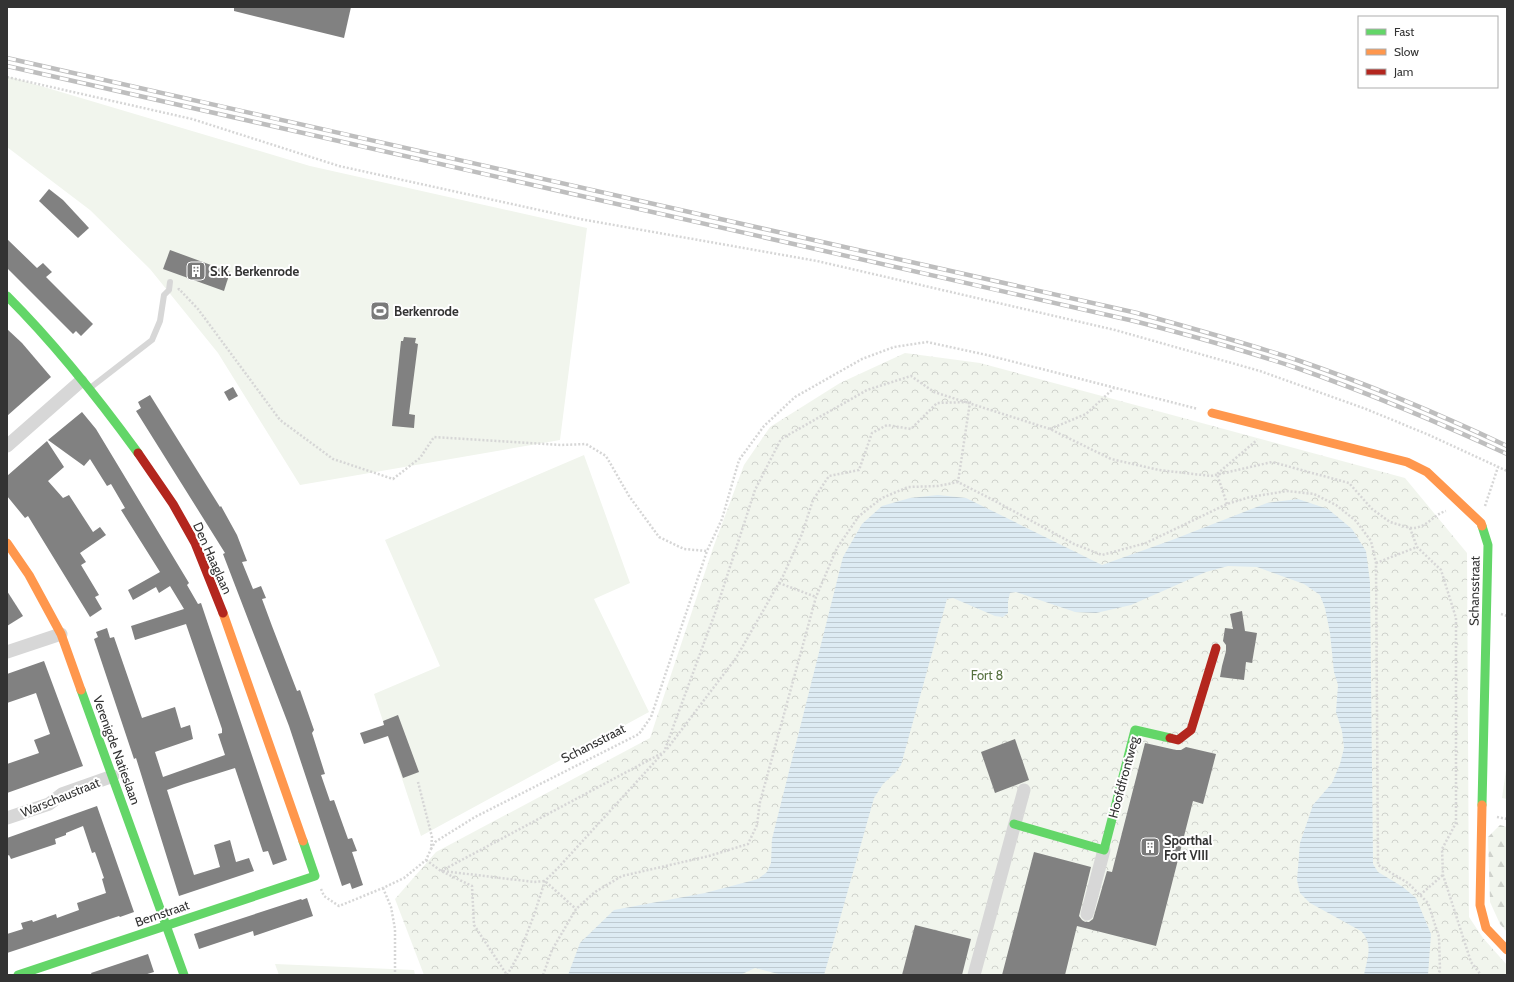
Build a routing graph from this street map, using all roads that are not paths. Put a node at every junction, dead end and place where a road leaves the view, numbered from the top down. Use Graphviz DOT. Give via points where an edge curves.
graph roads {
  1 [pos="170,282"];
  2 [pos="7,296"];
  3 [pos="85,385"];
  4 [pos="1212,413"];
  5 [pos="7,446"];
  6 [pos="7,544"];
  7 [pos="60,634"];
  8 [pos="1216,648"];
  9 [pos="7,652"];
  10 [pos="113,776"];
  11 [pos="1024,790"];
  12 [pos="7,818"];
  13 [pos="1014,824"];
  14 [pos="1104,850"];
  15 [pos="315,876"];
  16 [pos="1086,914"];
  17 [pos="165,926"];
  18 [pos="1507,950"];
  19 [pos="18,975"];
  20 [pos="184,975"];
  21 [pos="974,975"];
  1 -- 3 [label="lane" via="164,295 160,321 152,340"];
  2 -- 3 [label="street, Den Haaglaan"];
  3 -- 5 [label="street"];
  3 -- 15 [label="street, Den Haaglaan" via="175,506 195,544 262,721"];
  4 -- 18 [label="street, Schansstraat" via="1407,462 1426,472 1481,523 1488,544 1480,905 1486,928"];
  6 -- 7 [label="street, Verenigde Natieslaan" via="29,575"];
  7 -- 9 [label="street"];
  7 -- 10 [label="street, Verenigde Natieslaan"];
  8 -- 14 [label="street, Hoofdfrontweg" via="1191,730 1178,740 1135,730"];
  10 -- 12 [label="street, Warschaustraat" via="62,794 49,804"];
  10 -- 17 [label="street, Verenigde Natieslaan"];
  11 -- 13 [label="street"];
  13 -- 14 [label="street"];
  13 -- 21 [label="street"];
  14 -- 16 [label="street, Hoofdfrontweg"];
  15 -- 17 [label="street, Bernstraat"];
  17 -- 19 [label="street, Bernstraat"];
  17 -- 20 [label="street, Verenigde Natieslaan"];
}
